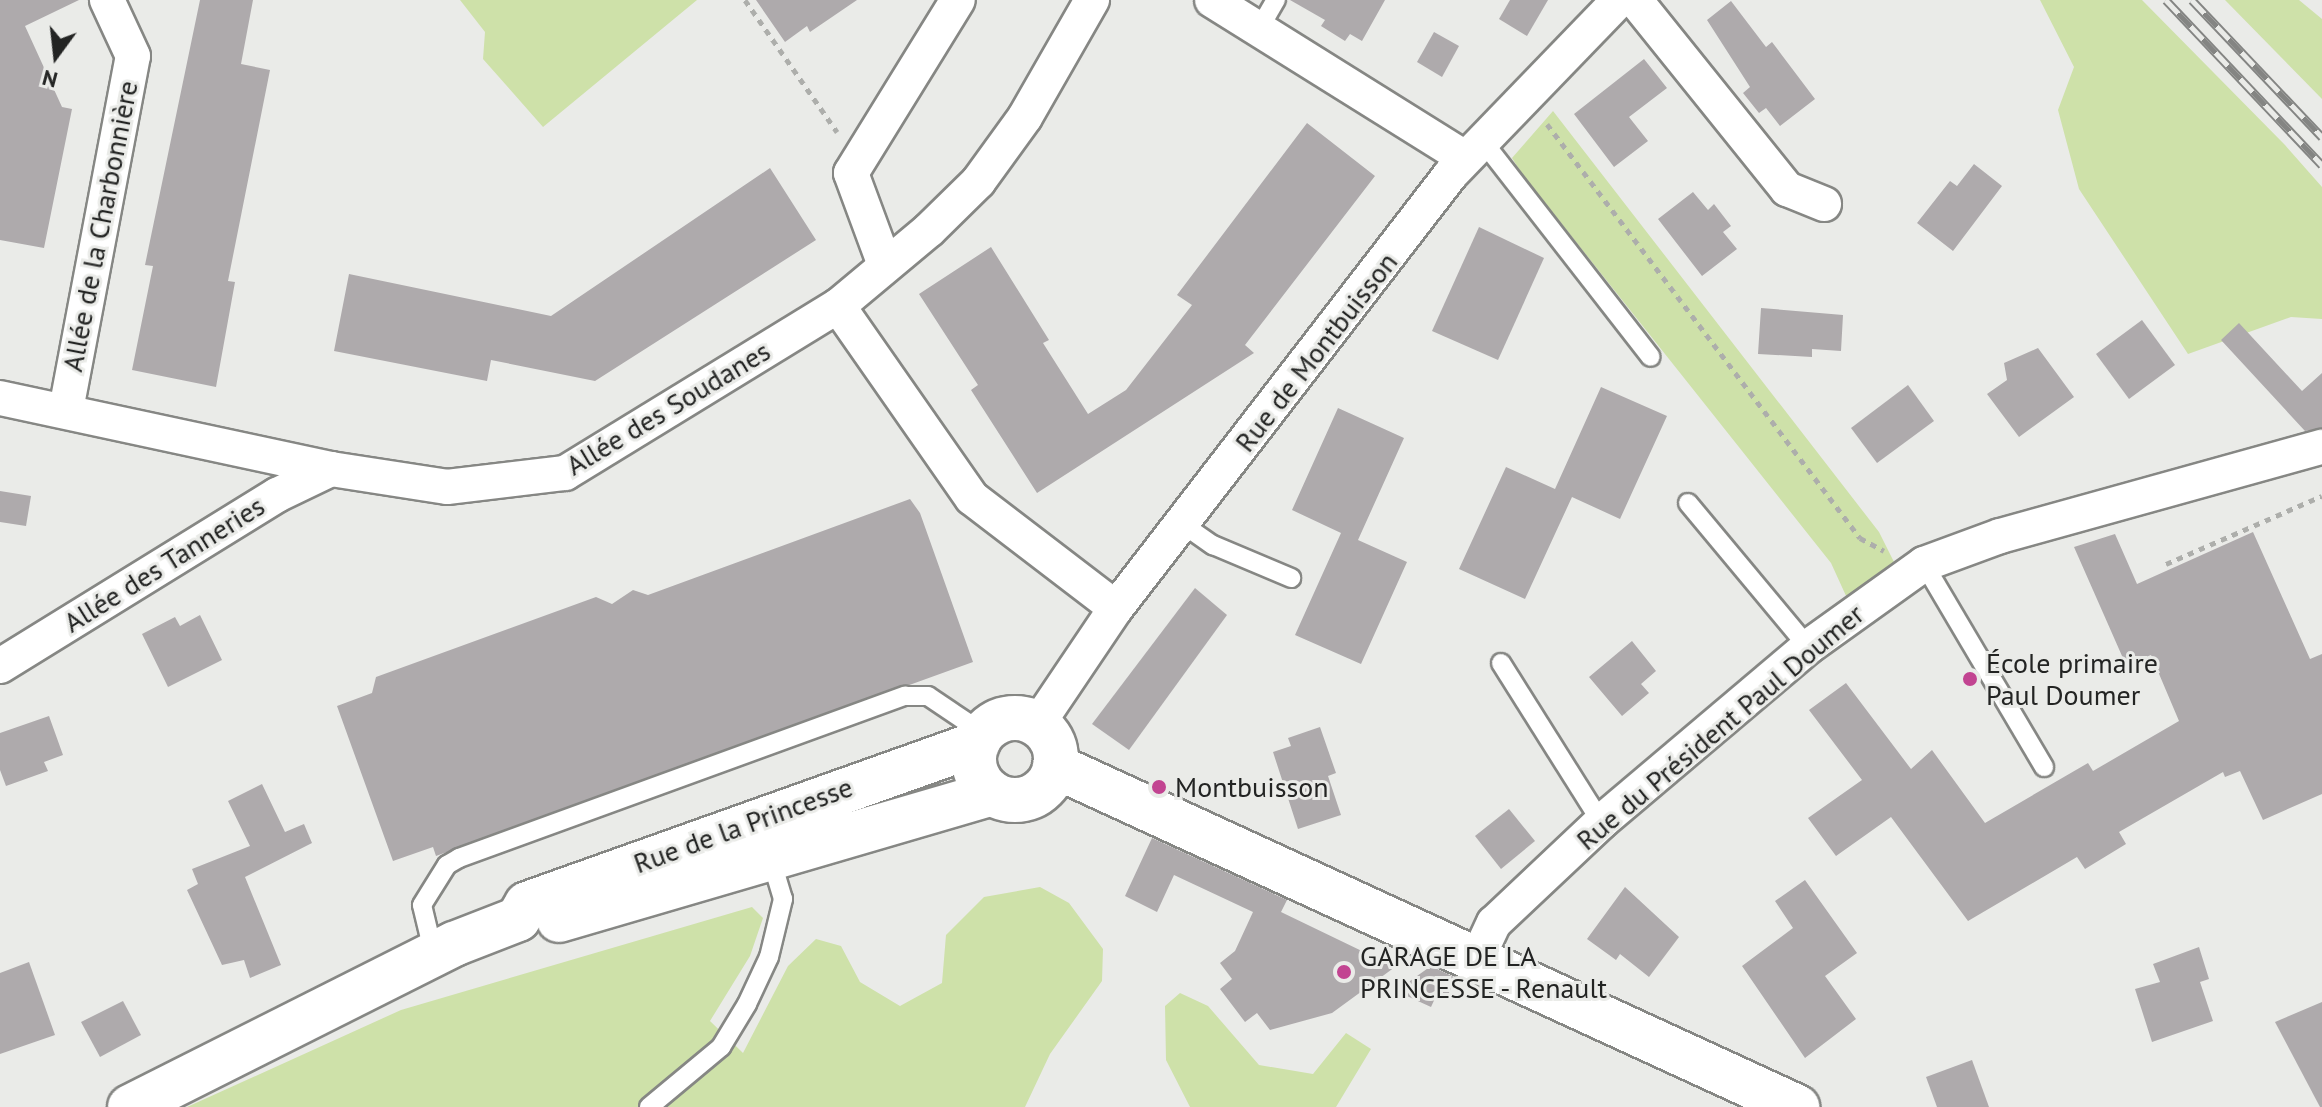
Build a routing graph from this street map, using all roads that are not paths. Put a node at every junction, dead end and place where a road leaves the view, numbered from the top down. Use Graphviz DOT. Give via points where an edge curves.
graph roads {
  1 [pos="107,0"];
  2 [pos="958,0"];
  3 [pos="1092,0"];
  4 [pos="1212,0"];
  5 [pos="1619,0"];
  6 [pos="1635,0"];
  7 [pos="1268,14"];
  8 [pos="1473,148"];
  9 [pos="1824,204"];
  10 [pos="885,265"];
  11 [pos="838,306"];
  12 [pos="1651,357"];
  13 [pos="0,398"];
  14 [pos="66,410"];
  15 [pos="2322,447"];
  16 [pos="331,469"];
  17 [pos="1688,503"];
  18 [pos="1181,523"];
  19 [pos="1924,564"];
  20 [pos="1291,578"];
  21 [pos="1116,608"];
  22 [pos="1808,647"];
  23 [pos="1501,663"];
  24 [pos="0,666"];
  25 [pos="1037,725"];
  26 [pos="980,738"];
  27 [pos="1055,766"];
  28 [pos="2044,767"];
  29 [pos="839,790"];
  30 [pos="992,793"];
  31 [pos="1601,822"];
  32 [pos="852,834"];
  33 [pos="771,859"];
  34 [pos="518,919"];
  35 [pos="434,956"];
  36 [pos="1477,959"];
  37 [pos="130,1107"];
  38 [pos="649,1107"];
  39 [pos="1797,1107"];
  1 -- 14 [label="street, Allée de la Charbonnière" via="133,56"];
  2 -- 10 [label="street" via="851,173"];
  3 -- 10 [label="street, Allée des Soudanes" via="1025,117 978,182"];
  4 -- 7 [label="street"];
  5 -- 8 [label="street, Rue de Montbuisson"];
  6 -- 9 [label="street" via="1787,189"];
  7 -- 8 [label="street"];
  8 -- 12 [label="lane"];
  8 -- 18 [label="street, Rue de Montbuisson"];
  10 -- 11 [label="street, Allée des Soudanes"];
  11 -- 16 [label="street, Allée des Soudanes" via="565,473 510,484 447,487"];
  11 -- 21 [label="street" via="972,498"];
  13 -- 14 [label="street, Allée des Soudanes"];
  14 -- 16 [label="street, Allée des Soudanes"];
  15 -- 19 [label="street, Rue du Président Paul Doumer" via="2015,532"];
  16 -- 24 [label="street, Allée des Tanneries" via="277,495"];
  17 -- 22 [label="lane"];
  18 -- 20 [label="lane" via="1213,545"];
  18 -- 21 [label="street, Rue de Montbuisson"];
  19 -- 22 [label="street, Rue du Président Paul Doumer"];
  19 -- 28 [label="lane"];
  21 -- 25 [label="street, Rue de Montbuisson"];
  22 -- 31 [label="street, Rue du Président Paul Doumer"];
  23 -- 31 [label="lane"];
  25 -- 26 [label="street" via="1014,718"];
  25 -- 27 [label="street" via="1052,743"];
  26 -- 29 [label="street, Rue de la Princesse"];
  26 -- 30 [label="street" via="977,776"];
  26 -- 35 [label="lane" via="928,696 905,696 459,858 447,865 422,905"];
  27 -- 30 [label="street" via="1050,779 1031,797"];
  27 -- 36 [label="street"];
  29 -- 32 [label="street"];
  29 -- 34 [label="street, Rue de la Princesse" via="527,904"];
  30 -- 32 [label="street, Rue de la Princesse"];
  31 -- 36 [label="street, Rue du Président Paul Doumer" via="1494,923"];
  32 -- 33 [label="street, Rue de la Princesse"];
  33 -- 34 [label="street, Rue de la Princesse" via="539,926"];
  33 -- 38 [label="lane" via="783,899 769,957 747,1004 721,1047"];
  34 -- 35 [label="street, Rue de la Princesse"];
  35 -- 37 [label="street, Rue de la Princesse"];
  36 -- 39 [label="street"];
}
